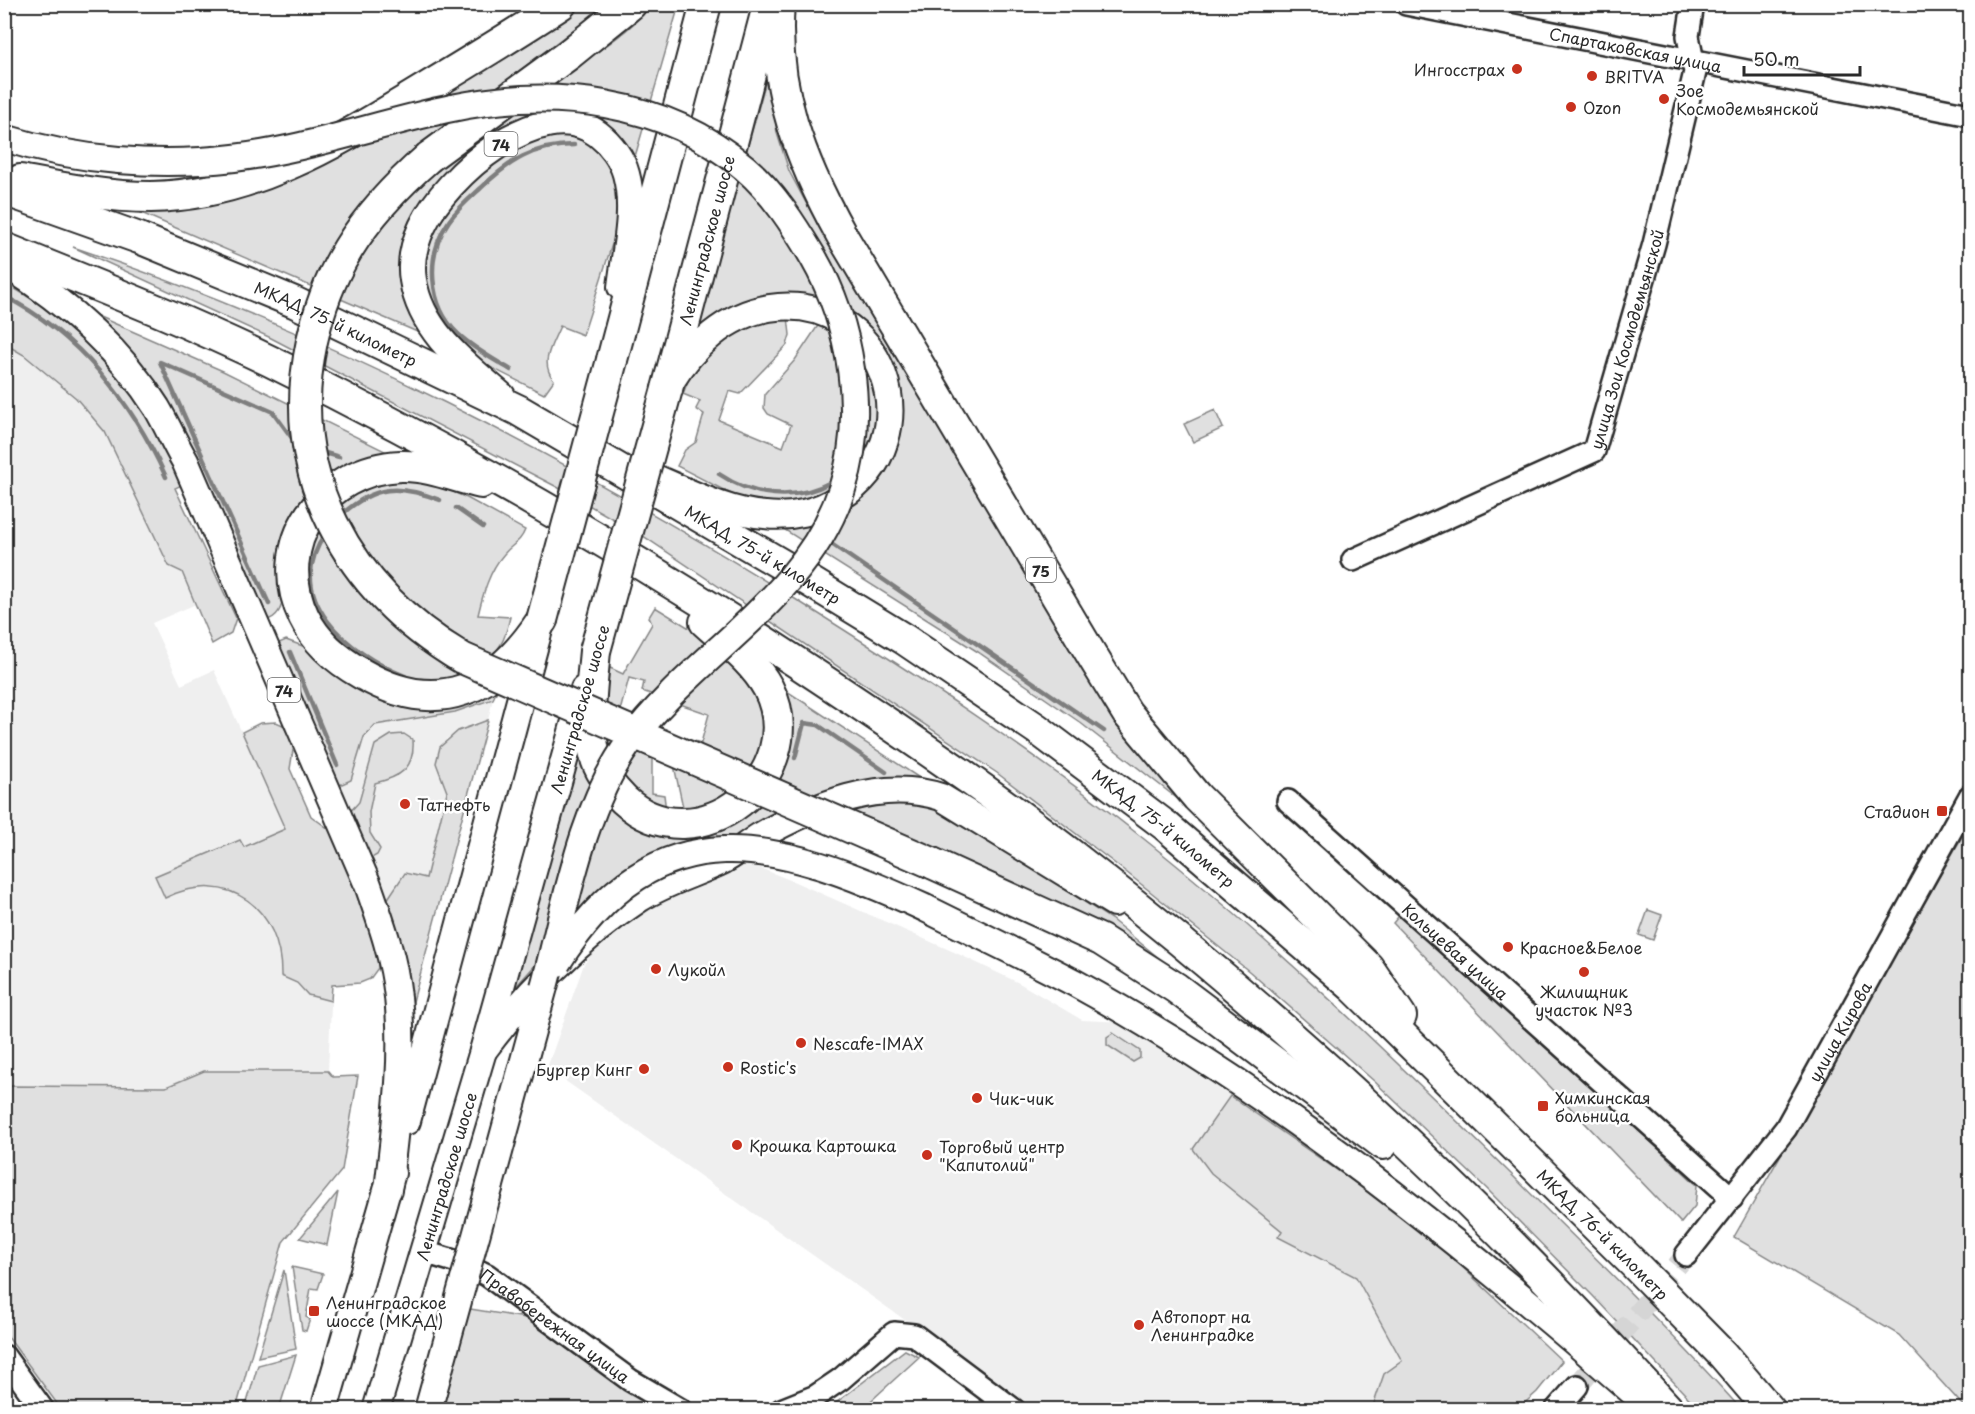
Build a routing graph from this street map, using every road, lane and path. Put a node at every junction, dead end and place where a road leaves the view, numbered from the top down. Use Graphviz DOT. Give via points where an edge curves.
graph roads {
  1 [pos="561,4"];
  2 [pos="631,4"];
  3 [pos="706,4"];
  4 [pos="768,4"];
  5 [pos="779,4"];
  6 [pos="1406,4"];
  7 [pos="1693,4"];
  8 [pos="1691,60"];
  9 [pos="1971,115"];
  10 [pos="4,138"];
  11 [pos="4,178"];
  12 [pos="4,190"];
  13 [pos="4,248"];
  14 [pos="4,263"];
  15 [pos="612,360"];
  16 [pos="667,389"];
  17 [pos="518,410"];
  18 [pos="594,454"];
  19 [pos="525,494"];
  20 [pos="634,558"];
  21 [pos="1353,560"];
  22 [pos="542,620"];
  23 [pos="595,651"];
  24 [pos="1971,796"];
  25 [pos="1288,801"];
  26 [pos="1193,953"];
  27 [pos="544,987"];
  28 [pos="483,1051"];
  29 [pos="1433,1063"];
  30 [pos="388,1190"];
  31 [pos="1731,1198"];
  32 [pos="1512,1243"];
  33 [pos="424,1252"];
  34 [pos="1686,1255"];
  35 [pos="4,1356"];
  36 [pos="1577,1386"];
  37 [pos="43,1410"];
  38 [pos="324,1410"];
  39 [pos="376,1410"];
  40 [pos="428,1410"];
  41 [pos="681,1410"];
  42 [pos="781,1410"];
  43 [pos="1014,1410"];
  44 [pos="1556,1410"];
  45 [pos="1653,1410"];
  46 [pos="1669,1410"];
  47 [pos="1770,1410"];
  1 -- 11 [label="highway" via="358,130 253,180 202,192 150,197"];
  2 -- 32 [label="highway, bridge" via="429,157 378,208 347,250 325,297 308,360 305,424 313,475 332,524 359,568 412,626 462,658 1020,900 1101,940 1176,988"];
  3 -- 15 [label="highway"];
  4 -- 16 [label="highway, Ленинградское шоссе"];
  5 -- 29 [label="highway, 75" via="780,74 795,137 808,171 841,234 1127,713 1197,797 1368,967"];
  6 -- 8 [label="street, Спартаковская улица"];
  7 -- 8 [label="street, улица Зои Космодемьянской" via="1688,36"];
  8 -- 9 [label="street, Спартаковская улица"];
  8 -- 21 [label="street, улица Зои Космодемьянской" via="1695,72 1654,244 1593,451"];
  10 -- 27 [label="main road, bridge" via="84,156 159,161 233,158 307,146 456,107 537,98 585,100 640,111 688,132 733,159 760,183 805,244 831,293 849,360 853,422 841,492 815,543 789,580 659,707 617,761 578,862"];
  12 -- 17 [label="highway, МКАД, 75-й километр" via="139,238 294,302"];
  13 -- 19 [label="highway" via="265,358"];
  14 -- 30 [label="main road, 74" via="92,327 156,408 185,461 368,885 389,945 401,1039"];
  15 -- 17 [label="main road, 74" via="629,215 626,173 614,150 596,132 570,121 543,122 497,147 445,194 422,226 412,262 416,295 439,338"];
  15 -- 22 [label="highway, bridge"];
  16 -- 18 [label="main road" via="703,343 730,321 762,309 798,307 832,316 861,337 887,383 890,421 880,455 859,483 829,505 795,514 734,510"];
  16 -- 23 [label="highway, Ленинградское шоссе, bridge"];
  17 -- 18 [label="highway, МКАД, 75-й километр"];
  18 -- 29 [label="highway, МКАД, 75-й километр" via="904,639 1037,729 1166,825 1353,987"];
  19 -- 20 [label="highway"];
  19 -- 22 [label="highway" via="417,467 388,467 359,474 327,493 309,516 295,556 295,588 304,617 323,645 366,677 416,696 445,696 484,679 531,637"];
  20 -- 23 [label="highway" via="736,650 768,688 776,737 771,763 759,783 740,803 721,815 698,822 672,824 633,808 604,776 595,757 590,723"];
  20 -- 26 [label="highway" via="993,795"];
  22 -- 30 [label="main road"];
  23 -- 28 [label="main road, Ленинградское шоссе"];
  24 -- 31 [label="street, улица Кирова" via="1786,1128"];
  25 -- 31 [label="street, Кольцевая улица"];
  26 -- 28 [label="main road" via="941,797 893,788 867,792 814,811 639,899 554,971 510,1014"];
  26 -- 32 [label="highway" via="1362,1101"];
  27 -- 40 [label="main road, bridge"];
  27 -- 45 [label="main road, bridge" via="587,921 615,892 663,864 723,849 772,852 824,865 878,886 1076,983 1284,1114 1377,1180 1579,1344"];
  28 -- 33 [label="main road, Ленинградское шоссе"];
  29 -- 47 [label="highway, МКАД, 76-й километр" via="1723,1355"];
  30 -- 38 [label="main road"];
  31 -- 34 [label="street, улица Кирова"];
  32 -- 46 [label="highway"];
  33 -- 39 [label="main road, Ленинградское шоссе"];
  33 -- 41 [label="street, Правобережная улица" via="487,1275 630,1380"];
  35 -- 37 [label="street"];
  36 -- 44 [label="street"];
  42 -- 43 [label="street" via="816,1396 842,1379 886,1337 900,1332 914,1335"];
}
